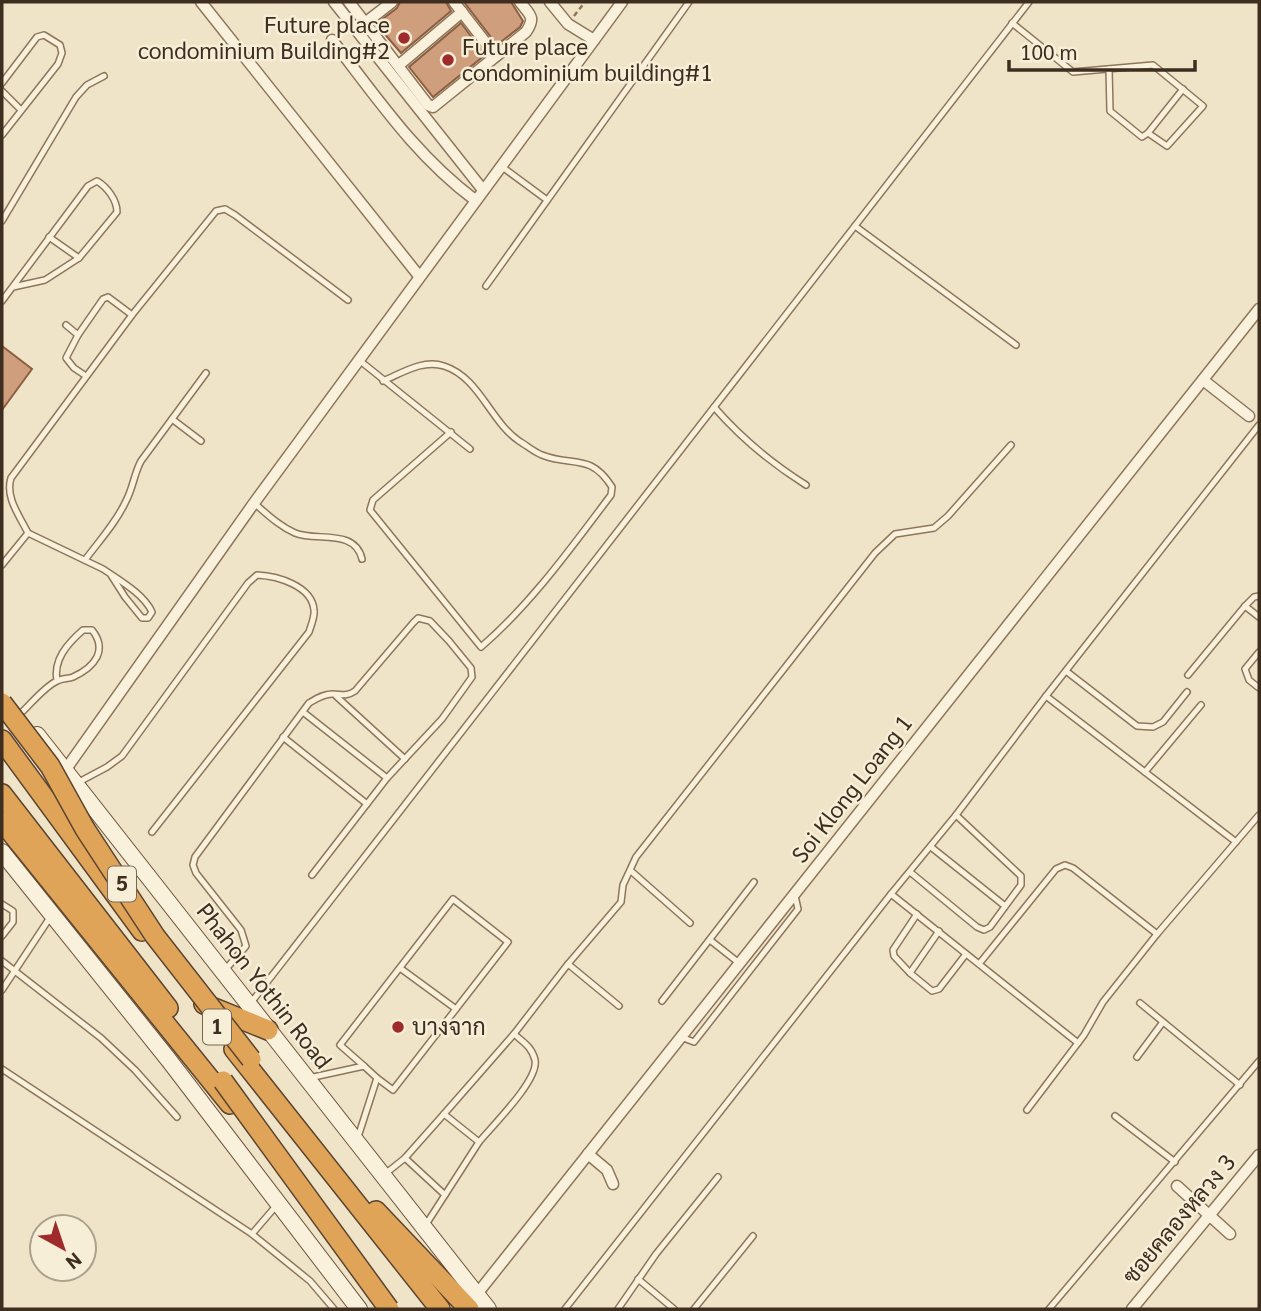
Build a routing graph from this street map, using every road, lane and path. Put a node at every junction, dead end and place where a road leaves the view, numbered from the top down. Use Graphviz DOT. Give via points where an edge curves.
graph roads {
  1 [pos="201,2"];
  2 [pos="334,2"];
  3 [pos="349,2"];
  4 [pos="391,2"];
  5 [pos="454,2"];
  6 [pos="520,2"];
  7 [pos="550,2"];
  8 [pos="585,2"];
  9 [pos="622,2"];
  10 [pos="689,2"];
  11 [pos="1029,2"];
  12 [pos="462,12"];
  13 [pos="365,23"];
  14 [pos="1012,23"];
  15 [pos="568,24"];
  16 [pos="332,40"];
  17 [pos="594,40"];
  18 [pos="496,56"];
  19 [pos="399,65"];
  20 [pos="1109,69"];
  21 [pos="104,76"];
  22 [pos="2,83"];
  23 [pos="1183,89"];
  24 [pos="2,91"];
  25 [pos="21,110"];
  26 [pos="1148,133"];
  27 [pos="2,135"];
  28 [pos="501,166"];
  29 [pos="483,190"];
  30 [pos="475,200"];
  31 [pos="547,200"];
  32 [pos="2,221"];
  33 [pos="855,226"];
  34 [pos="49,237"];
  35 [pos="79,258"];
  36 [pos="419,276"];
  37 [pos="486,286"];
  38 [pos="13,287"];
  39 [pos="348,300"];
  40 [pos="2,301"];
  41 [pos="1259,309"];
  42 [pos="132,315"];
  43 [pos="66,325"];
  44 [pos="78,335"];
  45 [pos="1016,345"];
  46 [pos="359,360"];
  47 [pos="206,373"];
  48 [pos="86,376"];
  49 [pos="1203,380"];
  50 [pos="383,382"];
  51 [pos="714,407"];
  52 [pos="1249,416"];
  53 [pos="172,419"];
  54 [pos="1259,425"];
  55 [pos="451,432"];
  56 [pos="201,441"];
  57 [pos="1011,445"];
  58 [pos="470,449"];
  59 [pos="806,485"];
  60 [pos="254,503"];
  61 [pos="27,533"];
  62 [pos="362,559"];
  63 [pos="85,560"];
  64 [pos="2,565"];
  65 [pos="111,575"];
  66 [pos="1259,596"];
  67 [pos="1245,606"];
  68 [pos="1259,617"];
  69 [pos="1259,652"];
  70 [pos="1066,671"];
  71 [pos="1188,675"];
  72 [pos="57,681"];
  73 [pos="1259,688"];
  74 [pos="2,692"];
  75 [pos="1186,692"];
  76 [pos="333,694"];
  77 [pos="1046,696"];
  78 [pos="2,704"];
  79 [pos="1201,705"];
  80 [pos="303,712"];
  81 [pos="20,714"];
  82 [pos="283,737"];
  83 [pos="2,740"];
  84 [pos="405,759"];
  85 [pos="66,769"];
  86 [pos="1145,772"];
  87 [pos="387,778"];
  88 [pos="77,783"];
  89 [pos="2,794"];
  90 [pos="367,804"];
  91 [pos="1259,815"];
  92 [pos="956,816"];
  93 [pos="2,821"];
  94 [pos="152,832"];
  95 [pos="1236,842"];
  96 [pos="931,847"];
  97 [pos="2,852"];
  98 [pos="632,871"];
  99 [pos="910,872"];
  100 [pos="312,875"];
  101 [pos="754,881"];
  102 [pos="794,894"];
  103 [pos="891,894"];
  104 [pos="2,904"];
  105 [pos="1005,906"];
  106 [pos="53,913"];
  107 [pos="917,914"];
  108 [pos="690,923"];
  109 [pos="939,931"];
  110 [pos="1157,934"];
  111 [pos="2,936"];
  112 [pos="710,940"];
  113 [pos="966,954"];
  114 [pos="2,961"];
  115 [pos="740,963"];
  116 [pos="568,964"];
  117 [pos="979,964"];
  118 [pos="400,968"];
  119 [pos="14,970"];
  120 [pos="910,973"];
  121 [pos="222,974"];
  122 [pos="2,990"];
  123 [pos="197,1001"];
  124 [pos="662,1001"];
  125 [pos="1140,1003"];
  126 [pos="248,1006"];
  127 [pos="619,1006"];
  128 [pos="456,1009"];
  129 [pos="1163,1022"];
  130 [pos="268,1030"];
  131 [pos="514,1034"];
  132 [pos="681,1037"];
  133 [pos="1078,1043"];
  134 [pos="1138,1057"];
  135 [pos="1259,1061"];
  136 [pos="364,1066"];
  137 [pos="2,1069"];
  138 [pos="306,1078"];
  139 [pos="377,1078"];
  140 [pos="1241,1085"];
  141 [pos="1027,1110"];
  142 [pos="444,1114"];
  143 [pos="1115,1116"];
  144 [pos="177,1118"];
  145 [pos="356,1142"];
  146 [pos="479,1142"];
  147 [pos="588,1154"];
  148 [pos="1259,1155"];
  149 [pos="405,1158"];
  150 [pos="1175,1162"];
  151 [pos="383,1176"];
  152 [pos="718,1177"];
  153 [pos="612,1184"];
  154 [pos="1177,1186"];
  155 [pos="445,1195"];
  156 [pos="278,1203"];
  157 [pos="1210,1214"];
  158 [pos="424,1228"];
  159 [pos="252,1234"];
  160 [pos="1230,1234"];
  161 [pos="753,1236"];
  162 [pos="638,1279"];
  163 [pos="473,1302"];
  164 [pos="334,1309"];
  165 [pos="359,1309"];
  166 [pos="389,1309"];
  167 [pos="395,1309"];
  168 [pos="440,1309"];
  169 [pos="488,1309"];
  170 [pos="565,1309"];
  171 [pos="618,1309"];
  172 [pos="674,1309"];
  173 [pos="694,1309"];
  174 [pos="1049,1309"];
  175 [pos="1132,1309"];
  1 -- 36 [label="street"];
  2 -- 29 [label="street"];
  3 -- 13 [label="street"];
  4 -- 13 [label="street"];
  5 -- 12 [label="street"];
  6 -- 18 [label="street" via="532,23"];
  7 -- 15 [label="street"];
  8 -- 15 [label="path"];
  9 -- 17 [label="street"];
  10 -- 31 [label="lane"];
  11 -- 14 [label="lane"];
  12 -- 18 [label="street"];
  12 -- 19 [label="street"];
  13 -- 19 [label="street"];
  14 -- 20 [label="lane" via="1072,72"];
  14 -- 33 [label="lane"];
  15 -- 17 [label="street"];
  16 -- 30 [label="street" via="417,149"];
  17 -- 28 [label="street"];
  18 -- 19 [label="street" via="433,107"];
  20 -- 23 [label="lane" via="1153,65"];
  20 -- 26 [label="lane" via="1110,111 1142,137"];
  21 -- 32 [label="lane" via="76,97"];
  22 -- 25 [label="lane" via="37,37 44,35 60,45 58,64"];
  23 -- 26 [label="lane"];
  23 -- 26 [label="lane" via="1203,106 1201,111 1167,146"];
  24 -- 25 [label="lane"];
  25 -- 27 [label="lane"];
  28 -- 29 [label="street"];
  28 -- 31 [label="lane"];
  29 -- 30 [label="street"];
  30 -- 36 [label="street"];
  31 -- 37 [label="lane"];
  33 -- 45 [label="lane"];
  33 -- 51 [label="lane"];
  34 -- 35 [label="lane"];
  34 -- 35 [label="lane" via="88,186 97,181 103,185 117,204 117,212"];
  34 -- 38 [label="lane"];
  35 -- 38 [label="lane" via="45,280"];
  36 -- 46 [label="street"];
  38 -- 40 [label="lane"];
  39 -- 42 [label="lane" via="225,209 207,219"];
  41 -- 49 [label="street, Soi Klong Loang 1"];
  42 -- 44 [label="lane" via="108,297"];
  42 -- 48 [label="lane"];
  43 -- 44 [label="lane"];
  44 -- 48 [label="lane" via="66,358"];
  46 -- 50 [label="lane"];
  46 -- 60 [label="street"];
  47 -- 53 [label="lane"];
  48 -- 61 [label="lane" via="11,478 8,488"];
  49 -- 52 [label="street"];
  49 -- 102 [label="street, Soi Klong Loang 1"];
  50 -- 55 [label="lane"];
  50 -- 55 [label="lane" via="431,363 458,372 516,439 543,455 595,467 612,487 611,495 571,550 481,647 370,510 373,500"];
  51 -- 59 [label="lane" via="777,467"];
  51 -- 126 [label="lane"];
  53 -- 56 [label="lane"];
  53 -- 63 [label="lane" via="134,472 128,499 118,516"];
  54 -- 70 [label="lane"];
  55 -- 58 [label="lane"];
  57 -- 98 [label="lane" via="934,528 895,534 875,553 636,857"];
  60 -- 62 [label="lane" via="303,536 350,542"];
  60 -- 85 [label="street"];
  61 -- 63 [label="lane"];
  61 -- 64 [label="lane"];
  63 -- 65 [label="lane"];
  65 -- 65 [label="lane" via="142,618 148,618 152,612 149,603"];
  66 -- 67 [label="lane"];
  67 -- 68 [label="lane"];
  67 -- 71 [label="lane"];
  69 -- 73 [label="lane" via="1245,669"];
  70 -- 75 [label="lane" via="1137,726 1163,722"];
  70 -- 77 [label="lane"];
  72 -- 72 [label="lane" via="56,664 65,649 82,630 92,630 101,647 95,661 73,677"];
  72 -- 81 [label="lane"];
  74 -- 81 [label="main road, Phahon Yothin Road / 1"];
  76 -- 80 [label="lane" via="320,696"];
  76 -- 84 [label="lane"];
  76 -- 84 [label="lane" via="355,691 413,622 418,618 430,621 465,658 472,677"];
  77 -- 86 [label="lane"];
  77 -- 92 [label="lane"];
  78 -- 163 [label="highway, 5, bridge" via="50,766 155,936 251,1059 375,1210"];
  79 -- 86 [label="lane"];
  80 -- 82 [label="lane"];
  80 -- 87 [label="lane"];
  81 -- 85 [label="main road, Phahon Yothin Road / 1"];
  82 -- 90 [label="lane"];
  82 -- 121 [label="lane" via="192,866 242,930 246,946"];
  83 -- 123 [label="highway, 1"];
  84 -- 87 [label="lane"];
  85 -- 88 [label="main road, Phahon Yothin Road / 1"];
  86 -- 95 [label="lane"];
  87 -- 90 [label="lane"];
  88 -- 94 [label="lane" via="122,756 257,575 273,576 299,588 312,600 315,613 309,632"];
  88 -- 121 [label="main road, Phahon Yothin Road / 1"];
  89 -- 166 [label="highway, 5, bridge" via="94,909"];
  90 -- 100 [label="lane"];
  91 -- 95 [label="lane"];
  92 -- 96 [label="lane"];
  92 -- 105 [label="lane" via="1021,876 1021,885"];
  93 -- 167 [label="highway, 1"];
  95 -- 110 [label="lane"];
  96 -- 99 [label="lane"];
  96 -- 105 [label="lane"];
  97 -- 106 [label="main road"];
  98 -- 108 [label="lane"];
  98 -- 116 [label="lane" via="623,885 621,902"];
  99 -- 103 [label="lane"];
  99 -- 105 [label="lane" via="984,930"];
  101 -- 112 [label="lane"];
  102 -- 115 [label="street, Soi Klong Loang 1"];
  102 -- 132 [label="lane" via="798,909 694,1042"];
  103 -- 107 [label="lane"];
  103 -- 170 [label="lane"];
  104 -- 111 [label="lane" via="13,911 13,922"];
  106 -- 119 [label="lane"];
  106 -- 156 [label="main road"];
  107 -- 109 [label="lane"];
  107 -- 120 [label="lane" via="893,950"];
  109 -- 113 [label="lane"];
  109 -- 120 [label="lane"];
  110 -- 117 [label="lane" via="1065,866 1056,869"];
  110 -- 133 [label="lane" via="1103,1002"];
  112 -- 115 [label="lane"];
  112 -- 124 [label="lane"];
  113 -- 117 [label="lane"];
  113 -- 120 [label="lane" via="935,991"];
  114 -- 119 [label="lane"];
  115 -- 132 [label="street, Soi Klong Loang 1"];
  116 -- 127 [label="lane"];
  116 -- 131 [label="lane"];
  117 -- 133 [label="lane"];
  118 -- 128 [label="lane"];
  118 -- 128 [label="lane" via="453,899 508,942"];
  118 -- 136 [label="lane" via="340,1045"];
  119 -- 122 [label="lane"];
  119 -- 144 [label="lane" via="101,1038"];
  121 -- 126 [label="main road, Phahon Yothin Road / 1"];
  123 -- 130 [label="highway"];
  123 -- 168 [label="highway, 1"];
  125 -- 129 [label="lane"];
  126 -- 130 [label="main road, Phahon Yothin Road / 1"];
  128 -- 139 [label="lane" via="393,1090"];
  129 -- 134 [label="lane"];
  129 -- 140 [label="lane"];
  130 -- 138 [label="main road, Phahon Yothin Road / 1"];
  131 -- 142 [label="lane"];
  131 -- 146 [label="lane" via="529,1046 536,1062 531,1078"];
  132 -- 147 [label="street, Soi Klong Loang 1"];
  133 -- 141 [label="lane"];
  135 -- 140 [label="lane"];
  136 -- 138 [label="lane"];
  136 -- 139 [label="lane"];
  137 -- 159 [label="lane"];
  138 -- 145 [label="main road, Phahon Yothin Road / 1"];
  139 -- 145 [label="lane"];
  140 -- 150 [label="lane"];
  142 -- 146 [label="lane"];
  142 -- 149 [label="lane"];
  143 -- 150 [label="lane"];
  145 -- 151 [label="main road, Phahon Yothin Road / 1"];
  146 -- 155 [label="lane"];
  147 -- 153 [label="street" via="607,1170"];
  147 -- 163 [label="street, Soi Klong Loang 1"];
  148 -- 157 [label="street, ซอยคลองหลวง 3"];
  149 -- 151 [label="lane"];
  149 -- 155 [label="lane"];
  150 -- 174 [label="lane"];
  151 -- 158 [label="main road, Phahon Yothin Road / 1"];
  152 -- 162 [label="lane"];
  154 -- 157 [label="street"];
  155 -- 158 [label="lane"];
  156 -- 159 [label="lane"];
  156 -- 165 [label="main road"];
  157 -- 160 [label="street"];
  157 -- 175 [label="street, ซอยคลองหลวง 3"];
  158 -- 163 [label="main road, Phahon Yothin Road / 1"];
  159 -- 164 [label="lane" via="310,1281"];
  161 -- 173 [label="lane"];
  162 -- 171 [label="lane"];
  162 -- 172 [label="lane"];
  163 -- 169 [label="main road, Phahon Yothin Road / 1"];
}
